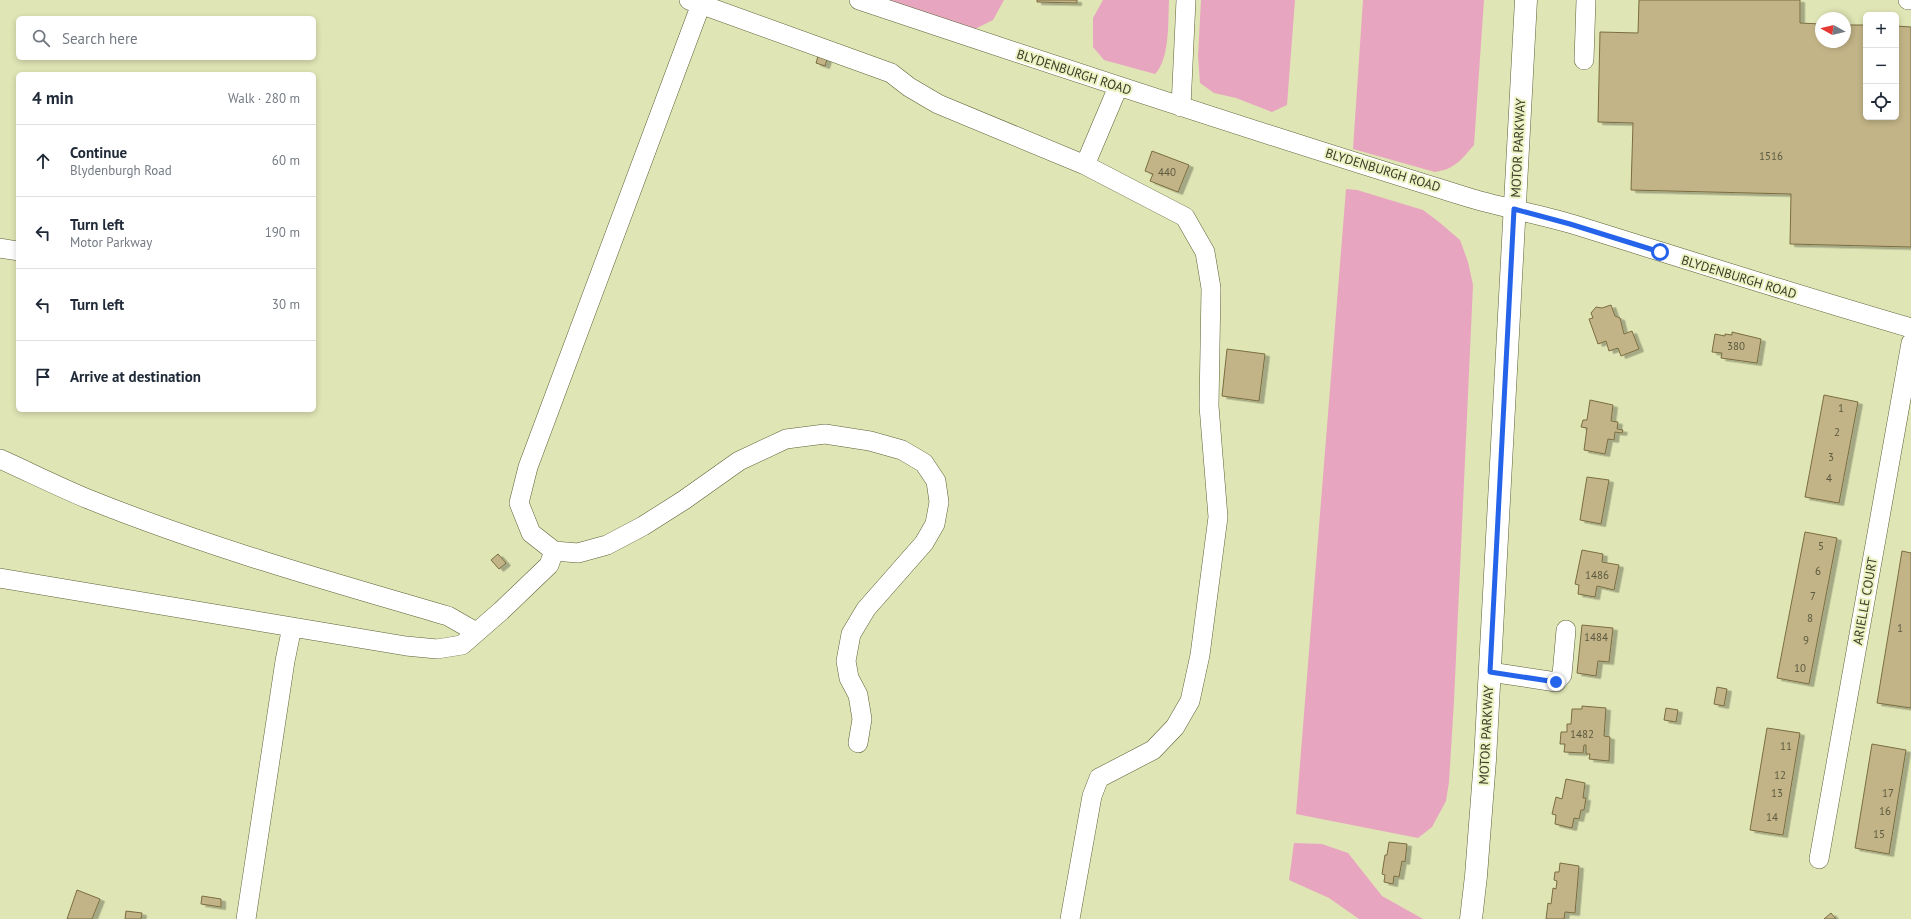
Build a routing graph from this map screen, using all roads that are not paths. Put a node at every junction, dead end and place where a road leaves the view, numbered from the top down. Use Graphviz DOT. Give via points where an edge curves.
graph roads {
  1 [pos="859,0"];
  2 [pos="1186,0"];
  3 [pos="1526,0"];
  4 [pos="1586,0"];
  5 [pos="695,2"];
  6 [pos="1584,60"];
  7 [pos="1118,87"];
  8 [pos="1181,107"];
  9 [pos="1085,166"];
  10 [pos="1514,209"];
  11 [pos="0,248"];
  12 [pos="16,251"];
  13 [pos="1911,328"];
  14 [pos="1911,343"];
  15 [pos="0,459"];
  16 [pos="554,551"];
  17 [pos="0,578"];
  18 [pos="292,627"];
  19 [pos="1566,630"];
  20 [pos="476,632"];
  21 [pos="1490,672"];
  22 [pos="858,743"];
  23 [pos="1819,859"];
  24 [pos="246,919"];
  25 [pos="1070,919"];
  26 [pos="1471,919"];
  1 -- 7 [label="street, BLYDENBURGH ROAD"];
  2 -- 8 [label="street"];
  3 -- 10 [label="main road, MOTOR PARKWAY"];
  4 -- 6 [label="street"];
  5 -- 9 [label="street" via="891,73 938,104"];
  5 -- 16 [label="street" via="528,467 519,503 531,533"];
  7 -- 8 [label="street, BLYDENBURGH ROAD"];
  7 -- 9 [label="street"];
  8 -- 10 [label="street, BLYDENBURGH ROAD" via="1474,199"];
  9 -- 25 [label="street" via="1185,217 1205,252 1211,288 1209,406 1218,517 1200,655 1190,701 1175,727 1154,750 1099,778 1092,796"];
  10 -- 13 [label="street, BLYDENBURGH ROAD"];
  10 -- 21 [label="main road, MOTOR PARKWAY"];
  11 -- 12 [label="street"];
  14 -- 23 [label="street, ARIELLE COURT"];
  15 -- 20 [label="street" via="88,499 198,539 448,616"];
  16 -- 20 [label="street" via="549,565"];
  16 -- 22 [label="street" via="578,553 607,544 643,526 738,461 786,439 825,434 870,441 902,450 924,463 936,481 939,502 935,524 924,544 866,609 851,634 846,661 849,678 858,695 862,719"];
  17 -- 18 [label="street"];
  18 -- 20 [label="street" via="437,649 462,645"];
  18 -- 24 [label="street"];
  19 -- 21 [label="street" via="1562,676 1556,682"];
  21 -- 26 [label="main road, MOTOR PARKWAY" via="1483,791"];
}
